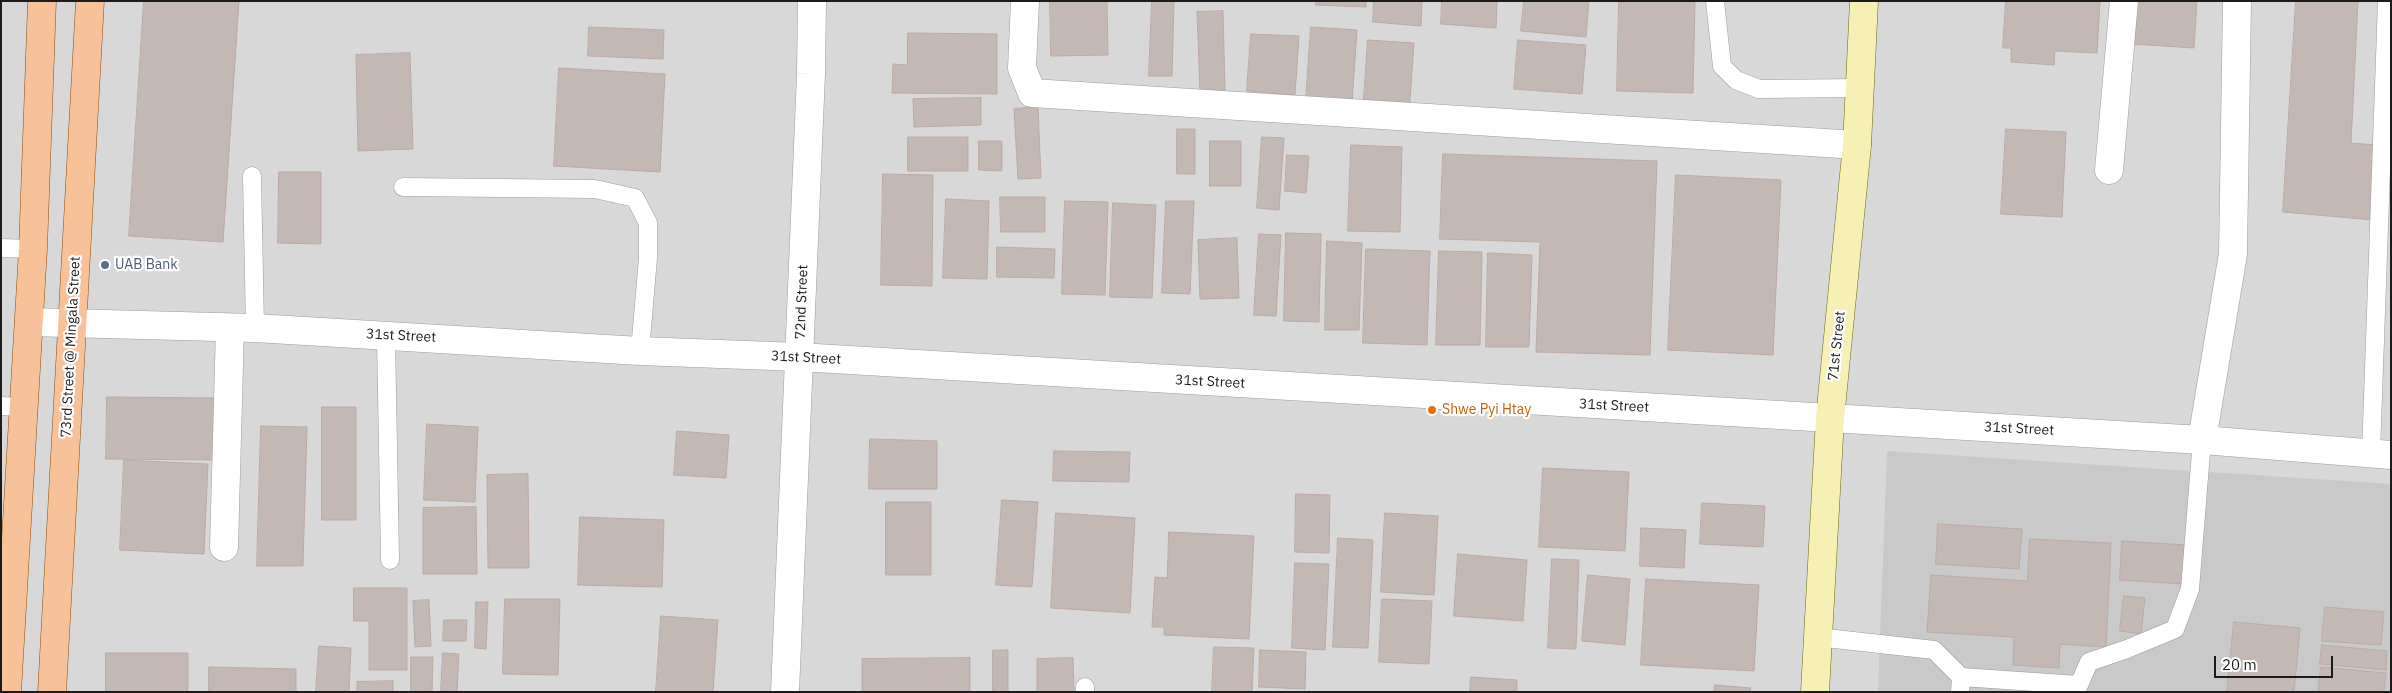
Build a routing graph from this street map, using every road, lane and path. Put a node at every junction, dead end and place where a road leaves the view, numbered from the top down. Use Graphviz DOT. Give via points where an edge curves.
graph roads {
  1 [pos="42,1"];
  2 [pos="90,1"];
  3 [pos="812,1"];
  4 [pos="1025,1"];
  5 [pos="1715,1"];
  6 [pos="1864,1"];
  7 [pos="2124,1"];
  8 [pos="2237,1"];
  9 [pos="2388,1"];
  10 [pos="1859,88"];
  11 [pos="1857,145"];
  12 [pos="2109,170"];
  13 [pos="252,176"];
  14 [pos="403,187"];
  15 [pos="1,248"];
  16 [pos="33,249"];
  17 [pos="29,322"];
  18 [pos="72,322"];
  19 [pos="243,328"];
  20 [pos="386,335"];
  21 [pos="640,350"];
  22 [pos="799,357"];
  23 [pos="12,407"];
  24 [pos="1830,418"];
  25 [pos="2202,440"];
  26 [pos="2381,454"];
  27 [pos="224,546"];
  28 [pos="390,560"];
  29 [pos="1817,637"];
  30 [pos="1961,685"];
  31 [pos="7,692"];
  32 [pos="52,692"];
  33 [pos="785,692"];
  34 [pos="1814,692"];
  1 -- 16 [label="main road"];
  2 -- 18 [label="main road, 73rd Street @ Mingala Street"];
  3 -- 22 [label="street, 72nd Street"];
  4 -- 11 [label="street" via="1022,68 1032,93"];
  5 -- 10 [label="lane" via="1722,66 1736,80 1759,89"];
  6 -- 10 [label="main road, 71st Street"];
  7 -- 12 [label="street"];
  8 -- 25 [label="street" via="2233,254"];
  9 -- 26 [label="lane"];
  10 -- 11 [label="main road, 71st Street"];
  11 -- 24 [label="main road, 71st Street"];
  13 -- 19 [label="lane"];
  14 -- 21 [label="lane" via="596,189 635,198 648,223"];
  15 -- 16 [label="lane"];
  16 -- 17 [label="main road"];
  17 -- 18 [label="street, 31st Street"];
  17 -- 23 [label="main road"];
  18 -- 19 [label="street, 31st Street"];
  18 -- 32 [label="main road, 73rd Street @ Mingala Street"];
  19 -- 20 [label="street, 31st Street"];
  19 -- 27 [label="street"];
  20 -- 21 [label="street, 31st Street"];
  20 -- 28 [label="lane"];
  21 -- 22 [label="street, 31st Street"];
  22 -- 24 [label="street, 31st Street"];
  22 -- 33 [label="street, 72nd Street"];
  23 -- 31 [label="main road"];
  24 -- 25 [label="street, 31st Street"];
  24 -- 29 [label="main road, 71st Street"];
  25 -- 26 [label="street, 31st Street"];
  25 -- 30 [label="lane" via="2190,589 2175,629 2089,662 2079,685"];
  29 -- 30 [label="lane" via="1934,650"];
  29 -- 34 [label="main road, 71st Street"];
}
